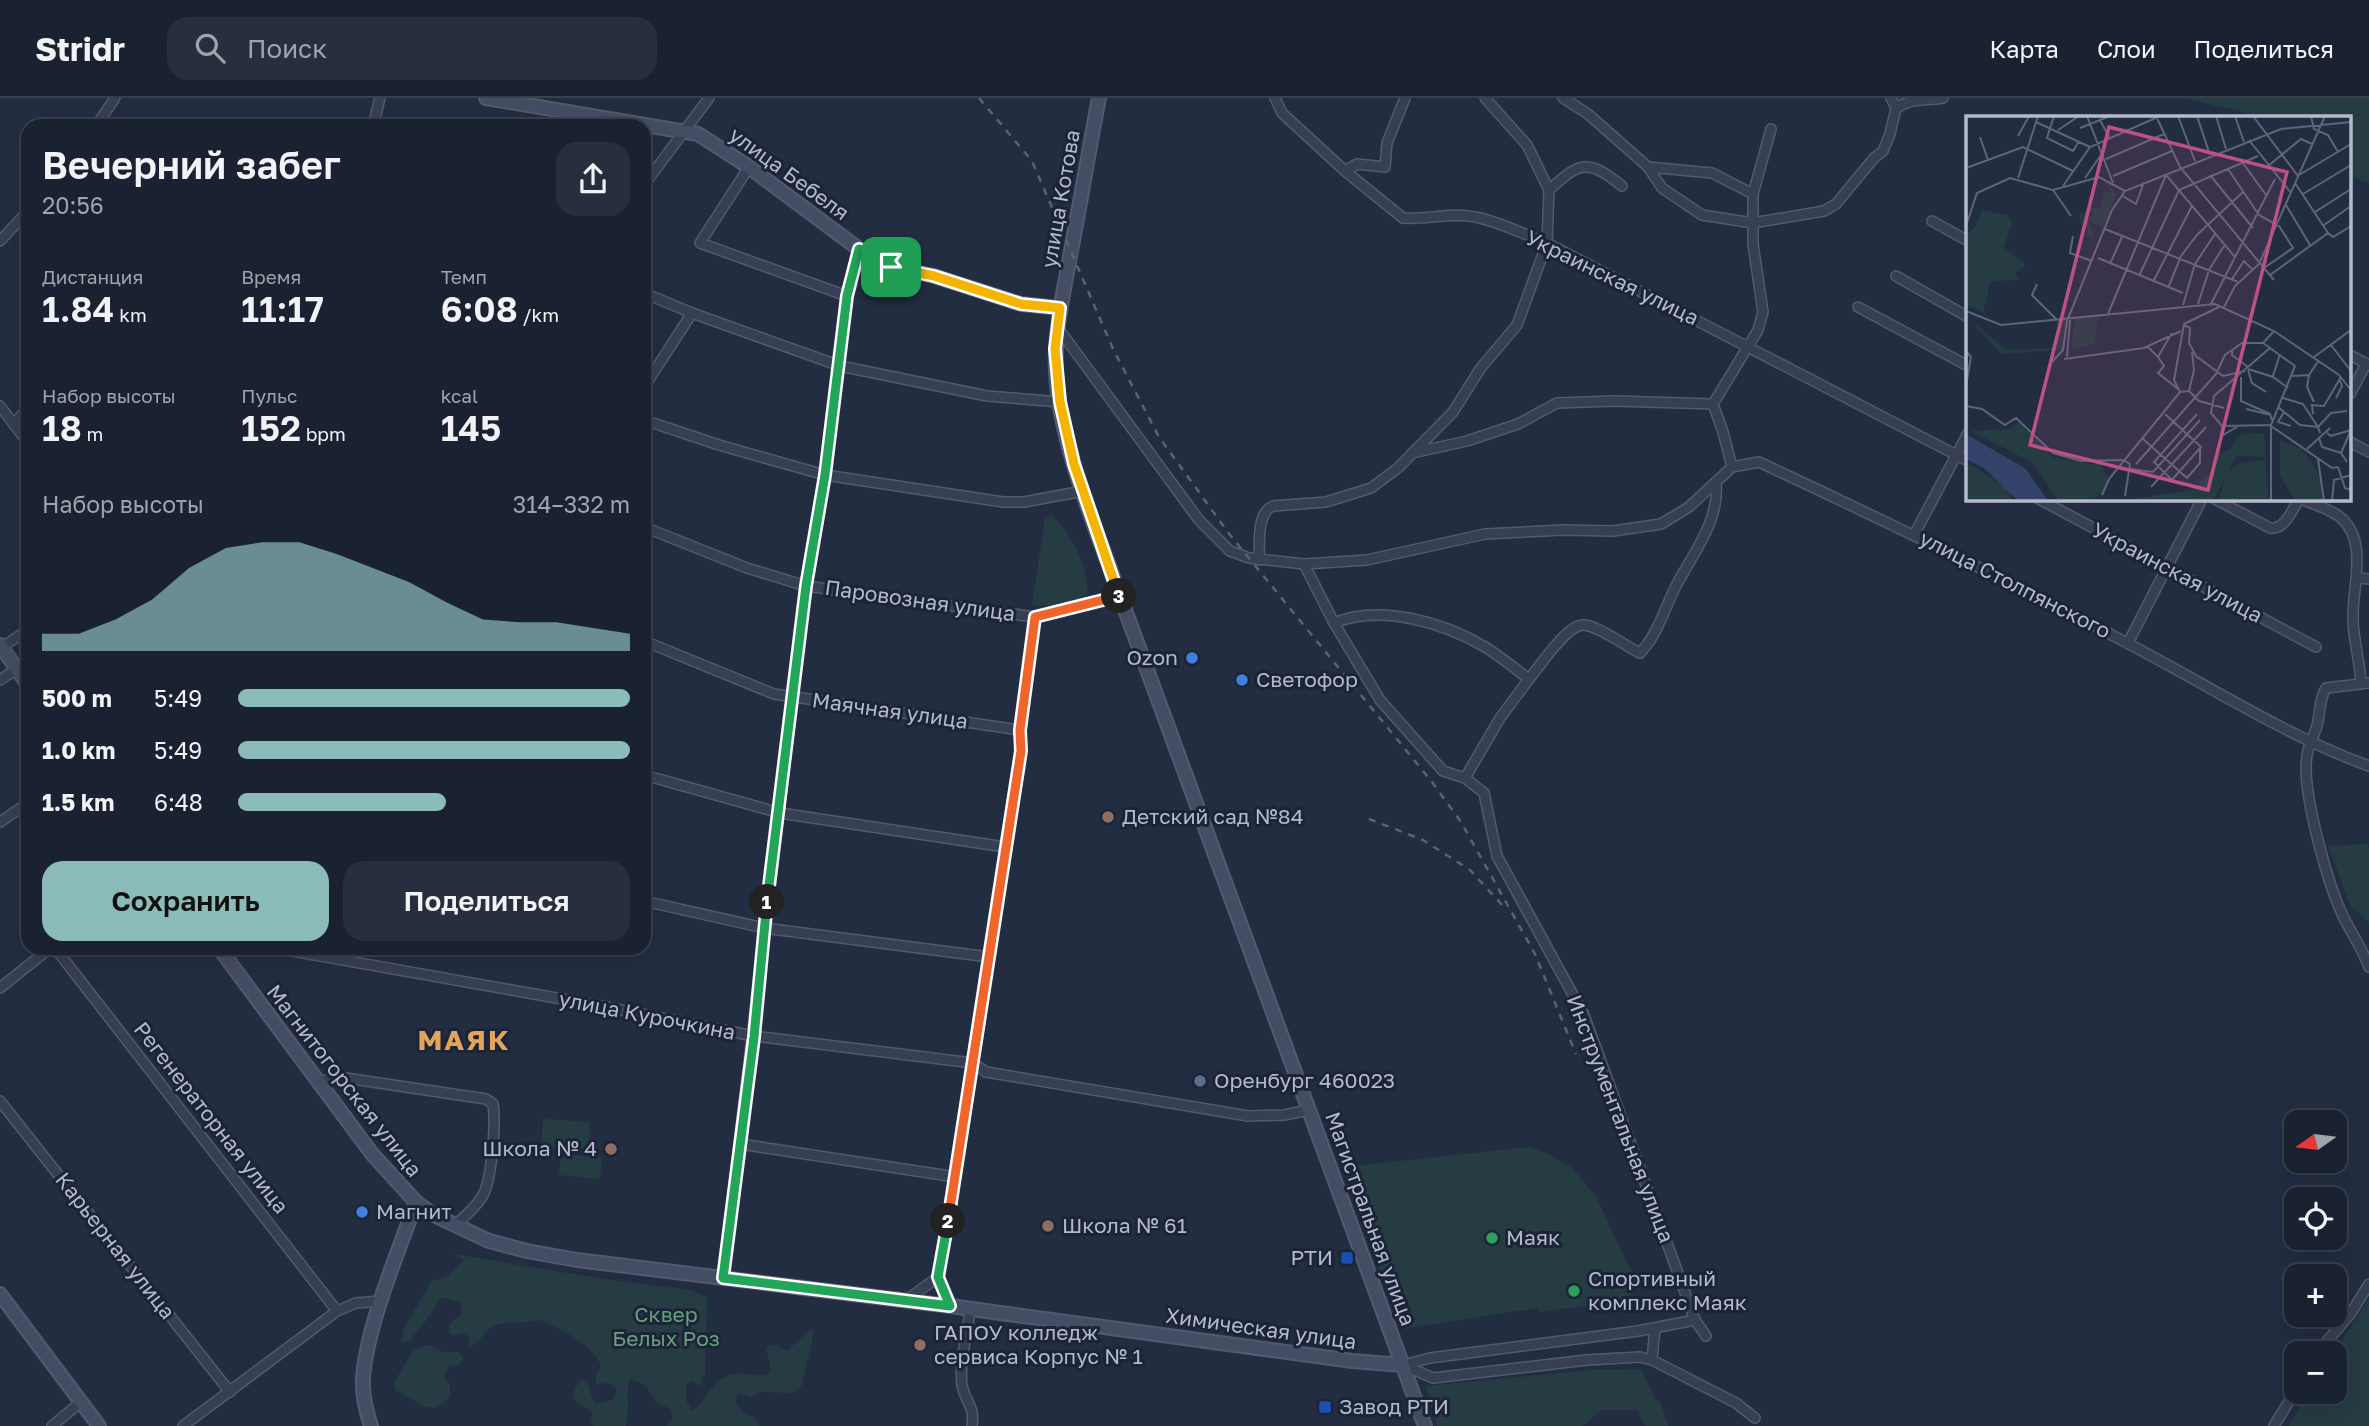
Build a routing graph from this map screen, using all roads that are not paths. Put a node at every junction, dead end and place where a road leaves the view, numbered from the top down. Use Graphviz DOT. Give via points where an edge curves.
graph roads {
  1 [pos="115,98"];
  2 [pos="380,98"];
  3 [pos="486,98"];
  4 [pos="709,98"];
  5 [pos="1099,98"];
  6 [pos="1275,98"];
  7 [pos="1405,98"];
  8 [pos="1485,98"];
  9 [pos="1563,98"];
  10 [pos="1891,98"];
  11 [pos="1943,98"];
  12 [pos="1896,108"];
  13 [pos="101,119"];
  14 [pos="375,119"];
  15 [pos="612,119"];
  16 [pos="651,126"];
  17 [pos="1771,129"];
  18 [pos="684,131"];
  19 [pos="750,167"];
  20 [pos="1648,167"];
  21 [pos="1345,171"];
  22 [pos="651,176"];
  23 [pos="1622,186"];
  24 [pos="1549,190"];
  25 [pos="1753,194"];
  26 [pos="21,218"];
  27 [pos="1932,221"];
  28 [pos="1753,223"];
  29 [pos="1966,240"];
  30 [pos="0,241"];
  31 [pos="1547,243"];
  32 [pos="859,249"];
  33 [pos="1896,276"];
  34 [pos="651,296"];
  35 [pos="847,296"];
  36 [pos="1858,307"];
  37 [pos="1060,308"];
  38 [pos="692,313"];
  39 [pos="1966,316"];
  40 [pos="1058,328"];
  41 [pos="1749,346"];
  42 [pos="2352,356"];
  43 [pos="1966,365"];
  44 [pos="2368,365"];
  45 [pos="840,366"];
  46 [pos="651,376"];
  47 [pos="2352,391"];
  48 [pos="1060,402"];
  49 [pos="1713,404"];
  50 [pos="0,406"];
  51 [pos="21,416"];
  52 [pos="651,422"];
  53 [pos="14,424"];
  54 [pos="21,434"];
  55 [pos="1966,437"];
  56 [pos="2352,443"];
  57 [pos="2369,452"];
  58 [pos="1411,453"];
  59 [pos="1957,455"];
  60 [pos="1966,460"];
  61 [pos="1732,467"];
  62 [pos="825,475"];
  63 [pos="1716,482"];
  64 [pos="1083,491"];
  65 [pos="2041,500"];
  66 [pos="2202,500"];
  67 [pos="2217,500"];
  68 [pos="2299,500"];
  69 [pos="2302,500"];
  70 [pos="651,530"];
  71 [pos="1914,535"];
  72 [pos="1259,560"];
  73 [pos="1304,564"];
  74 [pos="2168,568"];
  75 [pos="2357,578"];
  76 [pos="2369,579"];
  77 [pos="806,586"];
  78 [pos="1119,596"];
  79 [pos="1035,617"];
  80 [pos="1334,623"];
  81 [pos="21,634"];
  82 [pos="2128,643"];
  83 [pos="651,644"];
  84 [pos="1,646"];
  85 [pos="2316,647"];
  86 [pos="17,669"];
  87 [pos="21,675"];
  88 [pos="1529,679"];
  89 [pos="0,680"];
  90 [pos="2365,683"];
  91 [pos="792,696"];
  92 [pos="1020,730"];
  93 [pos="2309,743"];
  94 [pos="2369,766"];
  95 [pos="651,777"];
  96 [pos="1465,778"];
  97 [pos="21,808"];
  98 [pos="780,813"];
  99 [pos="0,822"];
  100 [pos="1005,847"];
  101 [pos="651,903"];
  102 [pos="764,928"];
  103 [pos="41,955"];
  104 [pos="60,955"];
  105 [pos="223,955"];
  106 [pos="314,955"];
  107 [pos="989,957"];
  108 [pos="2369,967"];
  109 [pos="0,988"];
  110 [pos="754,1037"];
  111 [pos="973,1063"];
  112 [pos="318,1082"];
  113 [pos="0,1101"];
  114 [pos="1309,1110"];
  115 [pos="740,1144"];
  116 [pos="956,1177"];
  117 [pos="416,1202"];
  118 [pos="454,1226"];
  119 [pos="938,1277"];
  120 [pos="723,1278"];
  121 [pos="2369,1284"];
  122 [pos="0,1294"];
  123 [pos="382,1301"];
  124 [pos="905,1301"];
  125 [pos="950,1306"];
  126 [pos="970,1309"];
  127 [pos="337,1311"];
  128 [pos="1695,1320"];
  129 [pos="1655,1328"];
  130 [pos="1706,1336"];
  131 [pos="2327,1341"];
  132 [pos="1651,1360"];
  133 [pos="1403,1365"];
  134 [pos="230,1392"];
  135 [pos="82,1401"];
  136 [pos="2287,1404"];
  137 [pos="1755,1418"];
  138 [pos="52,1426"];
  139 [pos="100,1426"];
  140 [pos="184,1426"];
  141 [pos="371,1426"];
  142 [pos="972,1426"];
  143 [pos="1425,1426"];
  144 [pos="2274,1426"];
  1 -- 13 [label="street"];
  2 -- 14 [label="street"];
  3 -- 15 [label="street, улица Бебеля"];
  4 -- 18 [label="street"];
  5 -- 37 [label="street, улица Котова"];
  6 -- 21 [label="street, Украинская улица" via="1282,113"];
  7 -- 21 [label="street" via="1387,143 1385,167 1357,164"];
  8 -- 24 [label="street" via="1527,145"];
  9 -- 20 [label="street"];
  10 -- 12 [label="street"];
  11 -- 12 [label="street" via="1907,101"];
  12 -- 28 [label="street" via="1883,151 1836,204 1824,211"];
  16 -- 18 [label="street, улица Бебеля"];
  17 -- 25 [label="street"];
  18 -- 19 [label="street, улица Бебеля" via="713,142"];
  18 -- 22 [label="street"];
  19 -- 32 [label="street, улица Бебеля"];
  19 -- 35 [label="street" via="700,243"];
  20 -- 25 [label="street" via="1712,173"];
  20 -- 28 [label="street" via="1662,188 1702,215"];
  21 -- 31 [label="street, Украинская улица" via="1403,218 1474,217"];
  23 -- 24 [label="street" via="1608,175 1581,166"];
  24 -- 31 [label="street"];
  25 -- 28 [label="street"];
  26 -- 30 [label="street"];
  27 -- 29 [label="street"];
  28 -- 41 [label="street" via="1763,312"];
  31 -- 41 [label="street, Украинская улица"];
  31 -- 58 [label="street" via="1517,325 1480,369 1453,412"];
  32 -- 35 [label="street"];
  32 -- 37 [label="street, улица Бебеля" via="891,267 1021,304"];
  33 -- 39 [label="street"];
  34 -- 38 [label="street"];
  35 -- 45 [label="street"];
  36 -- 43 [label="street"];
  37 -- 40 [label="street, Магистральная улица"];
  38 -- 45 [label="street"];
  38 -- 46 [label="street"];
  40 -- 48 [label="street, Магистральная улица"];
  40 -- 72 [label="street" via="1199,520 1230,551"];
  41 -- 49 [label="street"];
  41 -- 59 [label="street, Украинская улица"];
  42 -- 44 [label="street"];
  44 -- 47 [label="street"];
  45 -- 48 [label="street" via="986,396"];
  45 -- 62 [label="street"];
  48 -- 64 [label="street, Магистральная улица"];
  49 -- 58 [label="street" via="1557,403 1518,424"];
  49 -- 61 [label="street"];
  50 -- 53 [label="street"];
  51 -- 53 [label="street"];
  52 -- 62 [label="street"];
  53 -- 54 [label="street"];
  55 -- 59 [label="street"];
  56 -- 57 [label="street"];
  58 -- 72 [label="street" via="1371,488 1326,502 1267,508"];
  59 -- 60 [label="street, Украинская улица"];
  59 -- 71 [label="street"];
  61 -- 63 [label="street"];
  61 -- 71 [label="street, улица Столпянского" via="1759,462"];
  62 -- 64 [label="street" via="1003,502"];
  62 -- 77 [label="street"];
  63 -- 73 [label="street" via="1661,524 1613,531 1485,534 1367,560"];
  63 -- 88 [label="street" via="1715,508 1693,559 1640,653 1594,628 1577,626"];
  64 -- 78 [label="street, Магистральная улица"];
  65 -- 74 [label="street, Украинская улица"];
  66 -- 74 [label="street"];
  67 -- 68 [label="street" via="2276,529"];
  69 -- 75 [label="street" via="2340,516 2352,529"];
  70 -- 77 [label="street, Паровозная улица"];
  71 -- 82 [label="street, улица Столпянского"];
  72 -- 73 [label="street"];
  73 -- 80 [label="street, Инструментальная улица"];
  74 -- 82 [label="street"];
  74 -- 85 [label="street, Украинская улица"];
  75 -- 76 [label="street"];
  75 -- 90 [label="street" via="2352,623"];
  77 -- 79 [label="street, Паровозная улица"];
  77 -- 91 [label="street"];
  78 -- 79 [label="street, Паровозная улица"];
  78 -- 114 [label="street, Магистральная улица"];
  79 -- 92 [label="street"];
  80 -- 88 [label="street" via="1377,614 1418,621 1486,647"];
  80 -- 96 [label="street, Инструментальная улица" via="1380,700 1443,771"];
  81 -- 84 [label="street"];
  82 -- 93 [label="street, улица Столпянского"];
  83 -- 91 [label="street, Маячная улица" via="774,694"];
  84 -- 86 [label="street"];
  86 -- 87 [label="street"];
  86 -- 89 [label="street"];
  88 -- 96 [label="street"];
  90 -- 93 [label="street" via="2326,688"];
  91 -- 92 [label="street, Маячная улица"];
  91 -- 98 [label="street"];
  92 -- 100 [label="street" via="1021,751"];
  93 -- 94 [label="street, улица Столпянского"];
  93 -- 108 [label="street" via="2306,766 2322,851 2344,919"];
  95 -- 98 [label="street"];
  96 -- 128 [label="street, Инструментальная улица" via="1484,793 1497,856 1584,1015"];
  97 -- 99 [label="street"];
  98 -- 100 [label="street"];
  98 -- 102 [label="street"];
  100 -- 107 [label="street"];
  101 -- 102 [label="street"];
  102 -- 107 [label="street"];
  102 -- 110 [label="street"];
  103 -- 109 [label="street"];
  104 -- 127 [label="street, Регенераторная улица"];
  105 -- 112 [label="street, Магнитогорская улица"];
  106 -- 110 [label="street, улица Курочкина"];
  107 -- 111 [label="street"];
  110 -- 111 [label="street, улица Курочкина"];
  110 -- 115 [label="street"];
  111 -- 114 [label="street, улица Курочкина" via="986,1072 1248,1116"];
  111 -- 116 [label="street"];
  112 -- 117 [label="street, Магнитогорская улица" via="373,1155"];
  112 -- 118 [label="street" via="339,1077 486,1099 493,1104 486,1190"];
  113 -- 134 [label="street, Карьерная улица"];
  114 -- 133 [label="street, Магистральная улица"];
  115 -- 116 [label="street"];
  115 -- 120 [label="street"];
  116 -- 119 [label="street"];
  117 -- 118 [label="street, Химическая улица"];
  117 -- 123 [label="street"];
  118 -- 120 [label="street, Химическая улица" via="527,1251"];
  119 -- 124 [label="street"];
  119 -- 125 [label="street"];
  120 -- 124 [label="street, Химическая улица"];
  121 -- 131 [label="street"];
  122 -- 135 [label="street"];
  123 -- 127 [label="street" via="356,1303"];
  123 -- 141 [label="street" via="363,1379"];
  124 -- 125 [label="street, Химическая улица"];
  125 -- 126 [label="street, Химическая улица"];
  126 -- 133 [label="street, Химическая улица"];
  126 -- 142 [label="street" via="961,1368 962,1388 974,1412"];
  127 -- 134 [label="street"];
  128 -- 129 [label="street, Химическая улица"];
  128 -- 130 [label="street, Инструментальная улица"];
  129 -- 132 [label="street"];
  129 -- 133 [label="street, Химическая улица"];
  132 -- 133 [label="street, Химическая улица" via="1587,1360 1433,1378"];
  132 -- 137 [label="street, Химическая улица" via="1736,1403"];
  133 -- 143 [label="street, Магистральная улица"];
  134 -- 140 [label="street"];
  135 -- 138 [label="street"];
  135 -- 139 [label="street"];
  136 -- 144 [label="street"];
}
